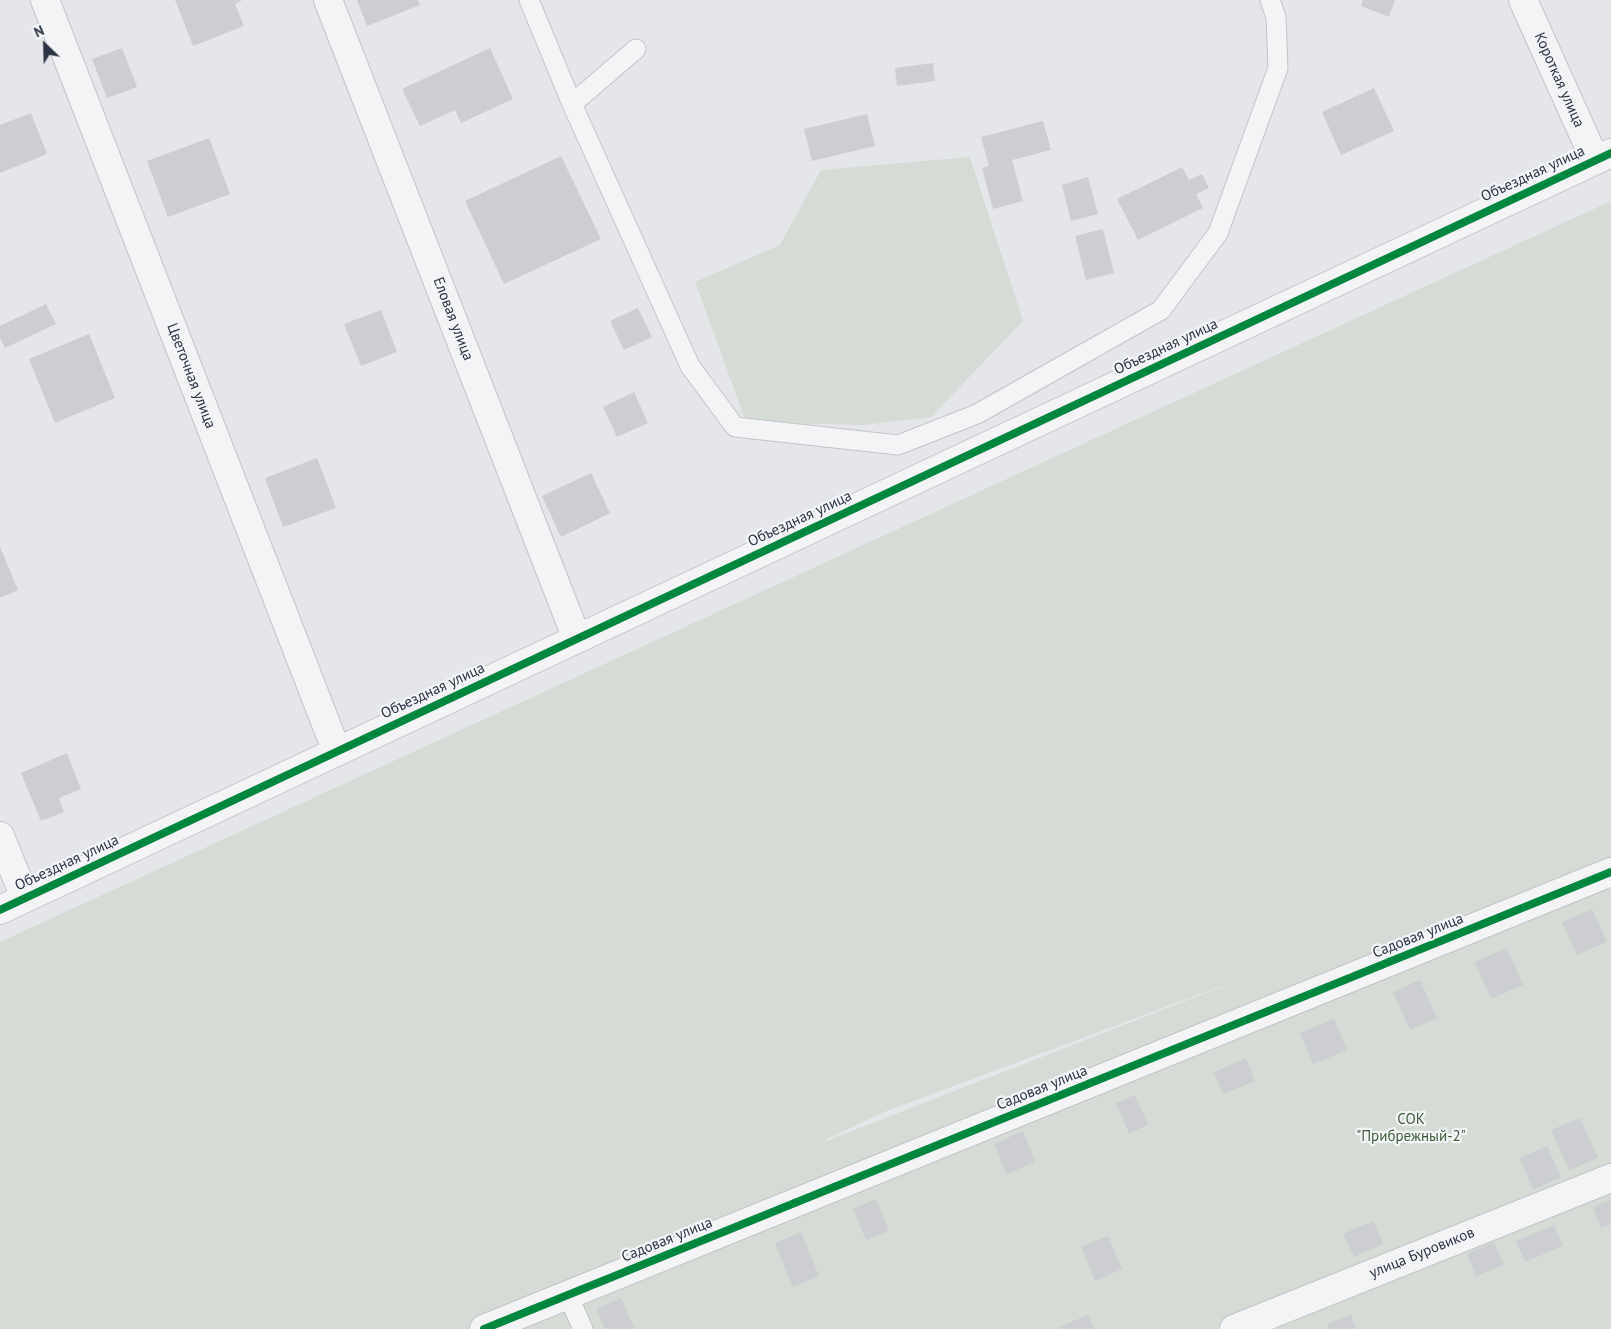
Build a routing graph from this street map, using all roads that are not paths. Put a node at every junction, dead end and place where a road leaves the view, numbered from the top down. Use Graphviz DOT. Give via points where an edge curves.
graph roads {
  1 [pos="45,0"];
  2 [pos="328,0"];
  3 [pos="529,0"];
  4 [pos="1270,0"];
  5 [pos="1523,0"];
  6 [pos="636,49"];
  7 [pos="572,104"];
  8 [pos="1603,156"];
  9 [pos="578,639"];
  10 [pos="337,752"];
  11 [pos="0,836"];
  12 [pos="1611,872"];
  13 [pos="25,898"];
  14 [pos="0,910"];
  15 [pos="1611,1178"];
  16 [pos="568,1295"];
  17 [pos="484,1329"];
  18 [pos="583,1329"];
  19 [pos="1234,1329"];
  1 -- 10 [label="street, Цветочная улица"];
  2 -- 9 [label="street, Еловая улица"];
  3 -- 7 [label="lane"];
  4 -- 7 [label="lane" via="1276,17 1278,68 1218,233 1161,310 977,414 898,445 735,427 690,366"];
  5 -- 8 [label="street, Короткая улица"];
  6 -- 7 [label="lane"];
  8 -- 9 [label="street, Объездная улица"];
  9 -- 10 [label="street, Объездная улица"];
  10 -- 13 [label="street, Объездная улица"];
  11 -- 13 [label="street"];
  12 -- 16 [label="street, Садовая улица"];
  13 -- 14 [label="street, Объездная улица"];
  15 -- 19 [label="street, улица Буровиков"];
  16 -- 17 [label="street, Садовая улица"];
  16 -- 18 [label="lane"];
}
